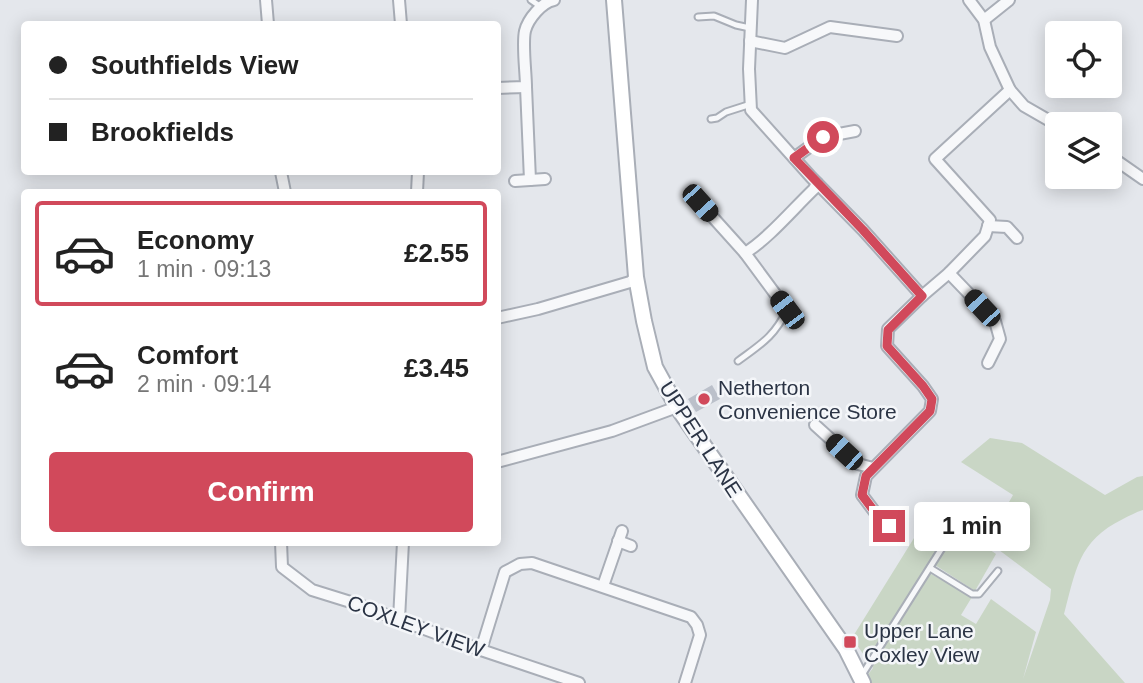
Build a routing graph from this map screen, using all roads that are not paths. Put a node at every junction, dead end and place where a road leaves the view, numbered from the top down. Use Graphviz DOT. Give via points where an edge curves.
graph roads {
  1 [pos="266,0"];
  2 [pos="399,0"];
  3 [pos="531,0"];
  4 [pos="554,0"];
  5 [pos="614,0"];
  6 [pos="752,0"];
  7 [pos="969,0"];
  8 [pos="1009,0"];
  9 [pos="541,7"];
  10 [pos="698,17"];
  11 [pos="984,20"];
  12 [pos="268,21"];
  13 [pos="401,21"];
  14 [pos="750,28"];
  15 [pos="898,36"];
  16 [pos="750,41"];
  17 [pos="526,87"];
  18 [pos="501,88"];
  19 [pos="1010,90"];
  20 [pos="751,104"];
  21 [pos="1045,118"];
  22 [pos="711,119"];
  23 [pos="855,131"];
  24 [pos="794,158"];
  25 [pos="1122,164"];
  26 [pos="545,179"];
  27 [pos="1143,179"];
  28 [pos="530,180"];
  29 [pos="515,181"];
  30 [pos="817,183"];
  31 [pos="700,203"];
  32 [pos="988,226"];
  33 [pos="1017,238"];
  34 [pos="745,253"];
  35 [pos="949,273"];
  36 [pos="636,277"];
  37 [pos="922,296"];
  38 [pos="787,310"];
  39 [pos="501,317"];
  40 [pos="738,361"];
  41 [pos="988,363"];
  42 [pos="677,407"];
  43 [pos="815,425"];
  44 [pos="501,461"];
  45 [pos="873,468"];
  46 [pos="966,510"];
  47 [pos="889,526"];
  48 [pos="281,546"];
  49 [pos="403,546"];
  50 [pos="631,546"];
  51 [pos="930,568"];
  52 [pos="998,571"];
  53 [pos="603,586"];
  54 [pos="399,619"];
  55 [pos="481,650"];
  56 [pos="862,680"];
  57 [pos="579,683"];
  58 [pos="685,683"];
  1 -- 12 [label="street"];
  2 -- 13 [label="street"];
  3 -- 9 [label="lane"];
  4 -- 9 [label="street"];
  5 -- 36 [label="main road, UPPER LANE"];
  6 -- 14 [label="street"];
  7 -- 11 [label="street"];
  8 -- 11 [label="street"];
  9 -- 17 [label="street" via="525,30"];
  10 -- 14 [label="lane" via="714,16"];
  11 -- 19 [label="street" via="990,47"];
  14 -- 16 [label="street"];
  15 -- 16 [label="street" via="830,27 785,48"];
  16 -- 20 [label="street"];
  17 -- 18 [label="street"];
  17 -- 28 [label="street"];
  19 -- 21 [label="street" via="1024,106"];
  19 -- 32 [label="street" via="935,159 990,220"];
  20 -- 22 [label="lane"];
  20 -- 24 [label="street" via="751,110"];
  23 -- 24 [label="street" via="823,137"];
  24 -- 30 [label="street"];
  25 -- 27 [label="street"];
  26 -- 28 [label="street"];
  28 -- 29 [label="street"];
  30 -- 34 [label="street"];
  30 -- 37 [label="street"];
  31 -- 34 [label="street"];
  32 -- 33 [label="street" via="1007,228"];
  32 -- 35 [label="street" via="985,236"];
  34 -- 38 [label="street"];
  35 -- 37 [label="street"];
  35 -- 41 [label="street" via="995,321 1000,339"];
  36 -- 39 [label="street"];
  36 -- 42 [label="main road, UPPER LANE" via="655,367"];
  37 -- 45 [label="street" via="888,330 887,346 932,399 930,411"];
  38 -- 40 [label="lane" via="769,338"];
  42 -- 44 [label="street" via="612,432"];
  42 -- 56 [label="main road, UPPER LANE" via="846,649"];
  43 -- 45 [label="street" via="858,464"];
  45 -- 47 [label="street" via="864,480 862,495"];
  46 -- 51 [label="lane, UPPER LANE"];
  48 -- 54 [label="street, COXLEY VIEW" via="282,567 312,590"];
  49 -- 54 [label="street"];
  50 -- 53 [label="street" via="620,536"];
  51 -- 52 [label="lane" via="972,594 979,594"];
  51 -- 56 [label="lane, UPPER LANE"];
  53 -- 55 [label="street" via="531,563 520,564 505,572"];
  53 -- 58 [label="street" via="691,617 700,635"];
  54 -- 55 [label="street, COXLEY VIEW"];
  55 -- 57 [label="street, COXLEY VIEW"];
}
